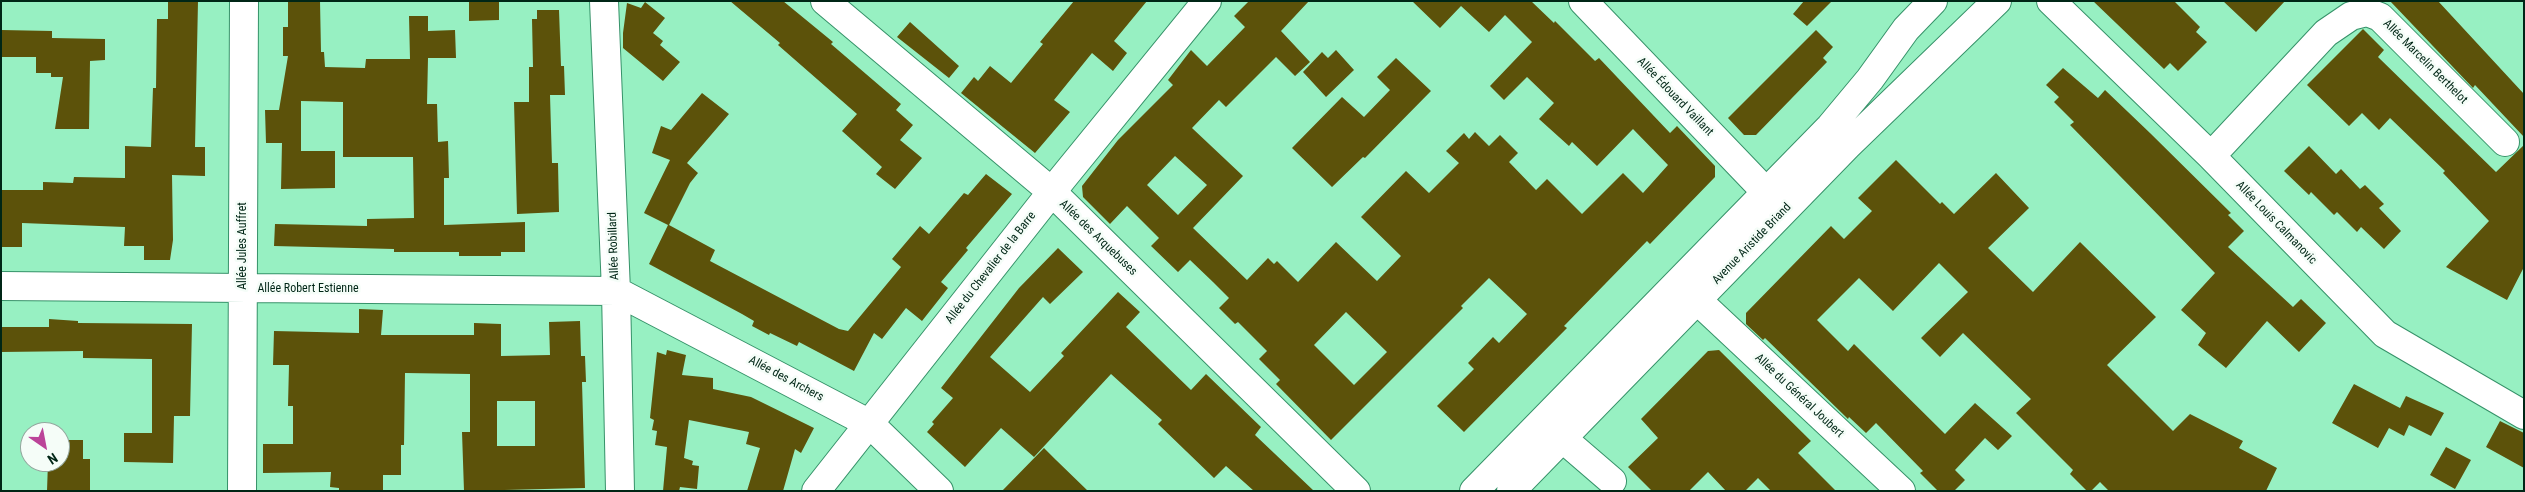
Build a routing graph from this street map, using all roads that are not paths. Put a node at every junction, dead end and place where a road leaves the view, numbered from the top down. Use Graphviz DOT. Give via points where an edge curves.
graph roads {
  1 [pos="244,1"];
  2 [pos="604,1"];
  3 [pos="825,1"];
  4 [pos="1207,1"];
  5 [pos="1583,1"];
  6 [pos="1933,1"];
  7 [pos="1997,1"];
  8 [pos="2051,1"];
  9 [pos="2505,142"];
  10 [pos="2211,156"];
  11 [pos="1052,192"];
  12 [pos="1767,193"];
  13 [pos="1,286"];
  14 [pos="243,288"];
  15 [pos="616,291"];
  16 [pos="1696,300"];
  17 [pos="2524,415"];
  18 [pos="870,424"];
  19 [pos="1562,438"];
  20 [pos="1612,481"];
  21 [pos="242,491"];
  22 [pos="620,491"];
  23 [pos="816,491"];
  24 [pos="939,491"];
  25 [pos="1356,491"];
  26 [pos="1474,491"];
  27 [pos="1510,491"];
  28 [pos="1901,491"];
  1 -- 14 [label="street, Allée Jules Auffret"];
  2 -- 15 [label="street, Allée Robillard"];
  3 -- 11 [label="street, Allée des Arquebuses"];
  4 -- 11 [label="street, Allée du Chevalier de la Barre"];
  5 -- 12 [label="street, Allée Édouard Vaillant"];
  6 -- 12 [label="street, Avenue Aristide Briand" via="1906,29 1836,120"];
  7 -- 16 [label="street, Avenue Aristide Briand" via="1847,146"];
  8 -- 10 [label="street, Allée Louis Calmanovic"];
  9 -- 10 [label="street, Allée Marcelin Berthelot" via="2380,17 2368,12 2351,16 2326,33"];
  10 -- 17 [label="street, Allée Louis Calmanovic" via="2385,334"];
  11 -- 18 [label="street, Allée du Chevalier de la Barre"];
  11 -- 25 [label="street, Allée des Arquebuses"];
  12 -- 26 [label="street, Avenue Aristide Briand"];
  13 -- 14 [label="street, Allée Robert Estienne"];
  14 -- 15 [label="street, Allée Robert Estienne"];
  14 -- 21 [label="street, Allée Jules Auffret"];
  15 -- 18 [label="street, Allée des Archers"];
  15 -- 22 [label="street, Allée Robillard"];
  16 -- 19 [label="street, Avenue Aristide Briand"];
  16 -- 28 [label="street, Allée du Général Joubert"];
  18 -- 23 [label="street, Allée du Chevalier de la Barre"];
  18 -- 24 [label="street, Allée des Archers"];
  19 -- 20 [label="street"];
  19 -- 27 [label="street, Avenue Aristide Briand"];
}
